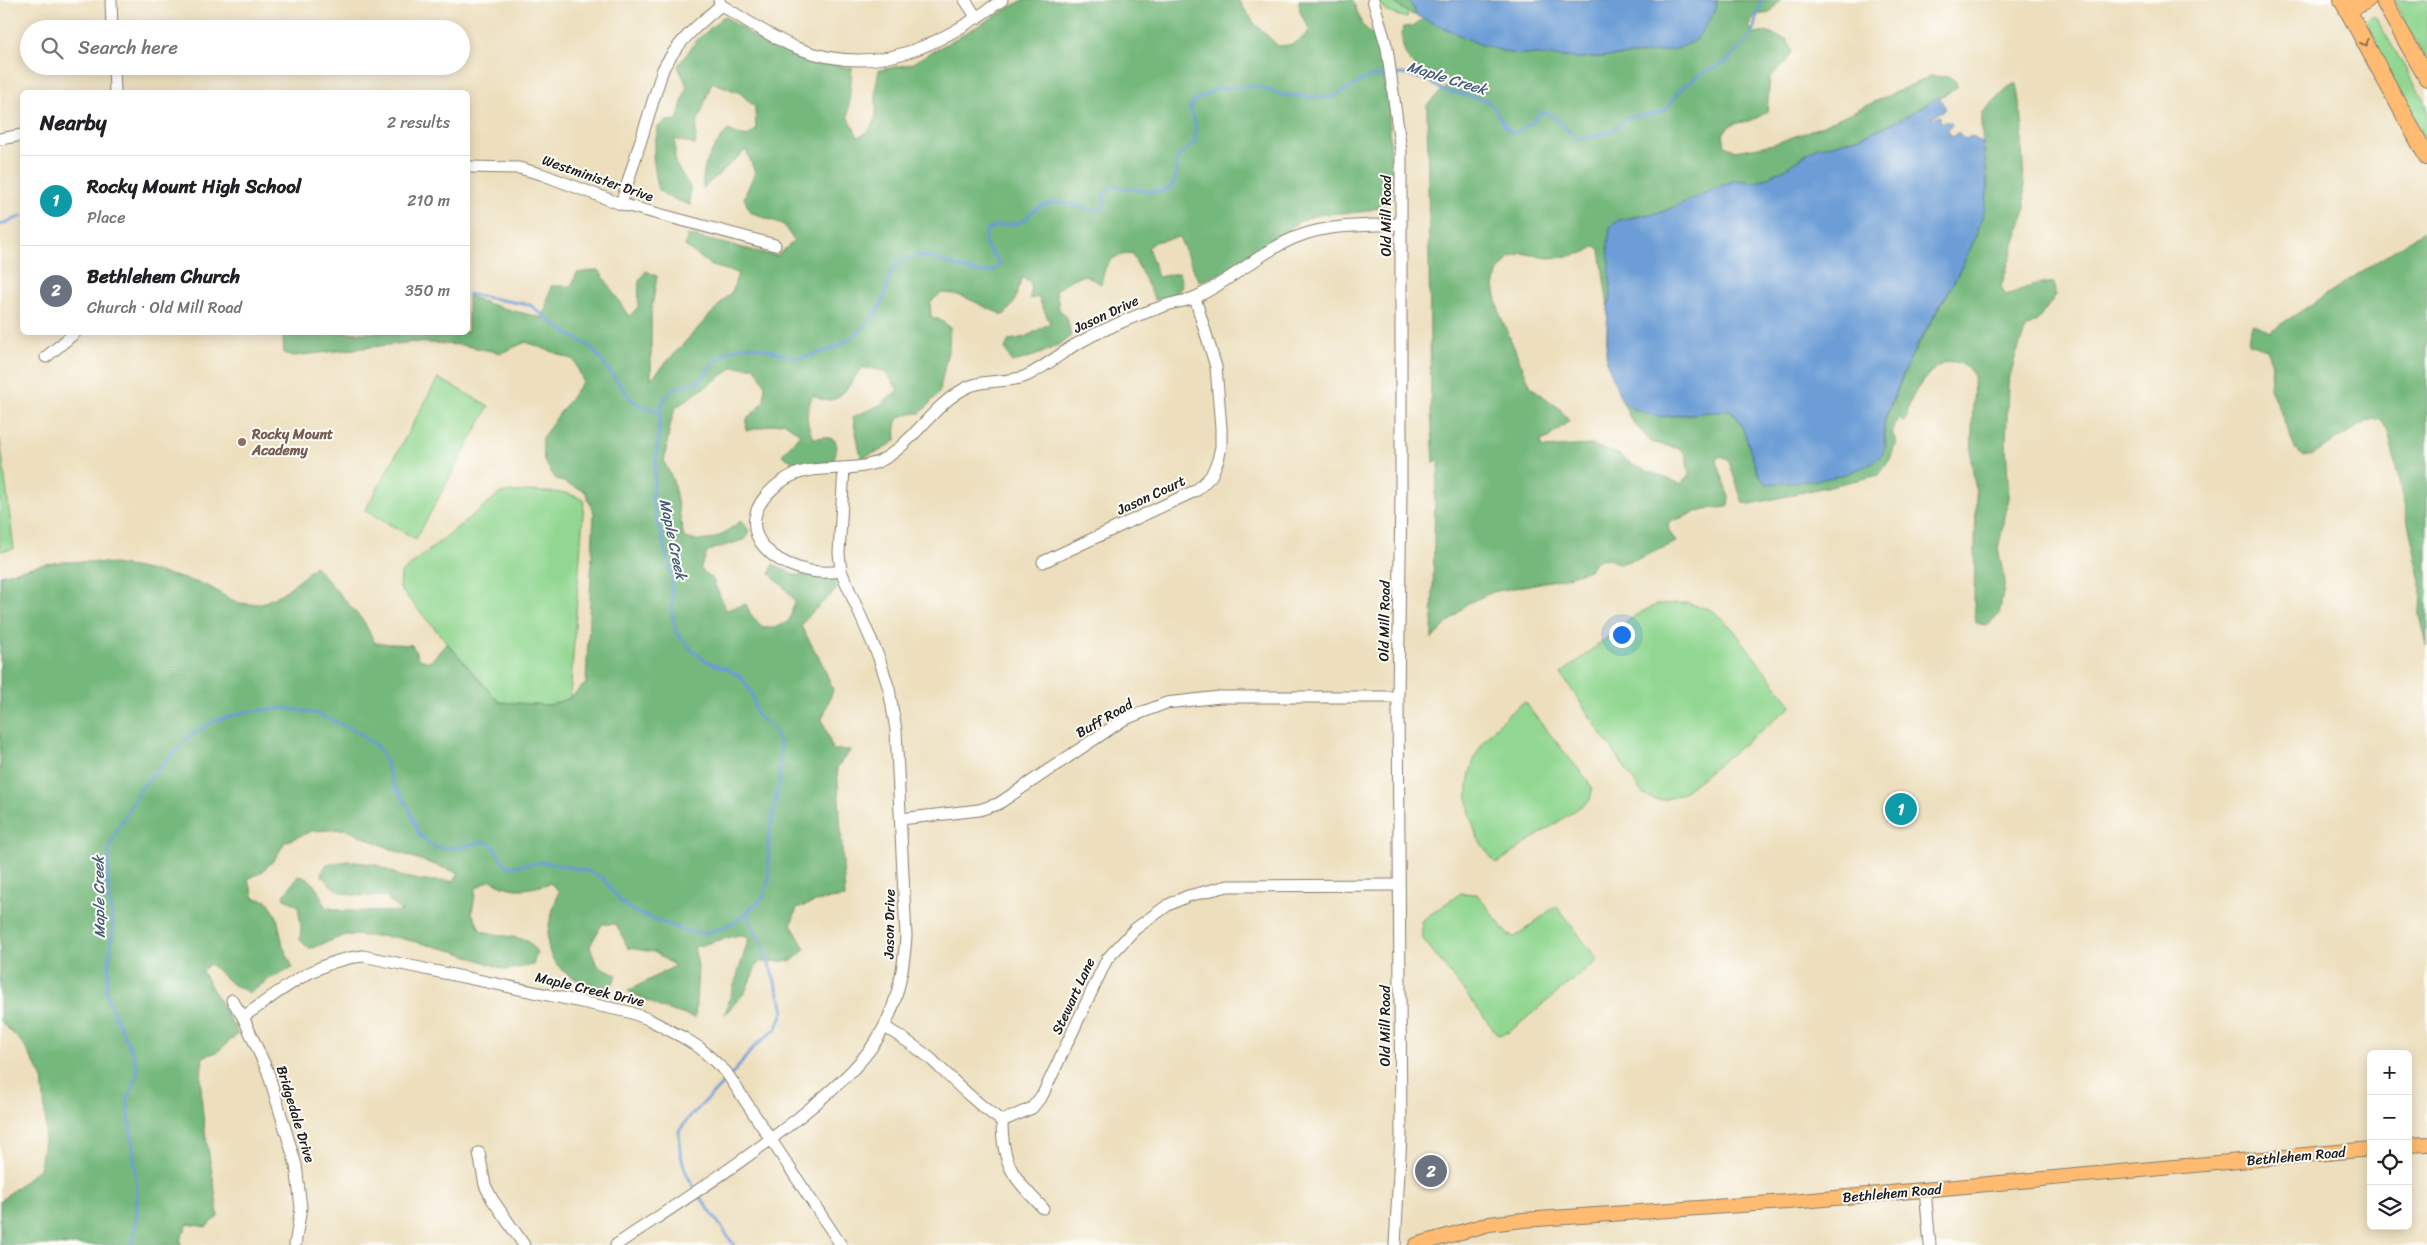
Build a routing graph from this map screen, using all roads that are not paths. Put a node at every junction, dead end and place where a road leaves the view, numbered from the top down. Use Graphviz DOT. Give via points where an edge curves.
graph roads {
  1 [pos="111,0"];
  2 [pos="965,0"];
  3 [pos="1002,0"];
  4 [pos="1373,0"];
  5 [pos="2367,0"];
  6 [pos="2383,0"];
  7 [pos="720,2"];
  8 [pos="2345,5"];
  9 [pos="977,18"];
  10 [pos="112,20"];
  11 [pos="114,75"];
  12 [pos="2427,78"];
  13 [pos="115,90"];
  14 [pos="20,135"];
  15 [pos="0,139"];
  16 [pos="2427,157"];
  17 [pos="470,167"];
  18 [pos="621,204"];
  19 [pos="1400,224"];
  20 [pos="775,245"];
  21 [pos="1195,298"];
  22 [pos="72,335"];
  23 [pos="46,357"];
  24 [pos="844,468"];
  25 [pos="1043,562"];
  26 [pos="841,570"];
  27 [pos="1398,697"];
  28 [pos="900,819"];
  29 [pos="1398,885"];
  30 [pos="232,1000"];
  31 [pos="243,1017"];
  32 [pos="885,1027"];
  33 [pos="1002,1121"];
  34 [pos="771,1140"];
  35 [pos="2427,1144"];
  36 [pos="2412,1146"];
  37 [pos="2367,1149"];
  38 [pos="479,1153"];
  39 [pos="1925,1190"];
  40 [pos="1043,1208"];
  41 [pos="295,1245"];
  42 [pos="524,1245"];
  43 [pos="616,1245"];
  44 [pos="841,1245"];
  45 [pos="1395,1245"];
  46 [pos="1416,1245"];
  47 [pos="1930,1245"];
  1 -- 10 [label="street"];
  2 -- 9 [label="street"];
  3 -- 9 [label="street"];
  4 -- 19 [label="street, Old Mill Road" via="1387,48 1396,103 1401,150"];
  5 -- 8 [label="highway"];
  6 -- 12 [label="highway"];
  7 -- 9 [label="street" via="775,38 798,48 861,60 924,48"];
  7 -- 18 [label="street" via="674,49 663,69"];
  8 -- 16 [label="highway, one-way"];
  11 -- 13 [label="street"];
  14 -- 15 [label="street"];
  17 -- 18 [label="street, Westminister Drive" via="519,168"];
  18 -- 20 [label="street, Westminister Drive"];
  19 -- 21 [label="street, Jason Drive" via="1324,229 1303,234"];
  19 -- 27 [label="street, Old Mill Road"];
  21 -- 24 [label="street, Jason Drive" via="1141,313 1116,324 1025,377 966,387 880,460"];
  21 -- 25 [label="street, Jason Court" via="1214,359 1218,392 1221,447 1211,476 1197,490"];
  22 -- 23 [label="street"];
  24 -- 26 [label="street, Jason Drive"];
  24 -- 26 [label="street, Jason Drive" via="819,469 789,476 760,503 754,528 760,541 784,563 813,573"];
  26 -- 28 [label="street, Jason Drive" via="868,629 889,689 896,730"];
  27 -- 28 [label="street, Buff Road" via="1220,697 1166,704 1123,720 998,804 979,810"];
  27 -- 29 [label="street, Old Mill Road"];
  28 -- 32 [label="street, Jason Drive" via="906,936 904,965"];
  29 -- 33 [label="street, Stewart Lane" via="1228,886 1188,896 1168,905 1135,928 1107,959 1043,1094 1032,1108"];
  29 -- 45 [label="street, Old Mill Road" via="1401,1136"];
  30 -- 31 [label="street, Bridgedale Drive"];
  31 -- 34 [label="street, Maple Creek Drive" via="331,961 363,956 629,1012 667,1028 700,1048 737,1086"];
  31 -- 41 [label="street, Bridgedale Drive" via="268,1072 296,1164 301,1208"];
  32 -- 33 [label="street" via="932,1060 963,1092"];
  32 -- 34 [label="street, Jason Drive" via="866,1055 842,1081"];
  33 -- 40 [label="street" via="1004,1154 1011,1173"];
  34 -- 43 [label="street, Jason Drive"];
  34 -- 44 [label="street, Maple Creek Drive"];
  35 -- 36 [label="main road"];
  37 -- 39 [label="main road, Bethlehem Road"];
  38 -- 42 [label="street" via="485,1185"];
  39 -- 46 [label="main road, Bethlehem Road" via="1489,1224"];
  39 -- 47 [label="street"];
}
